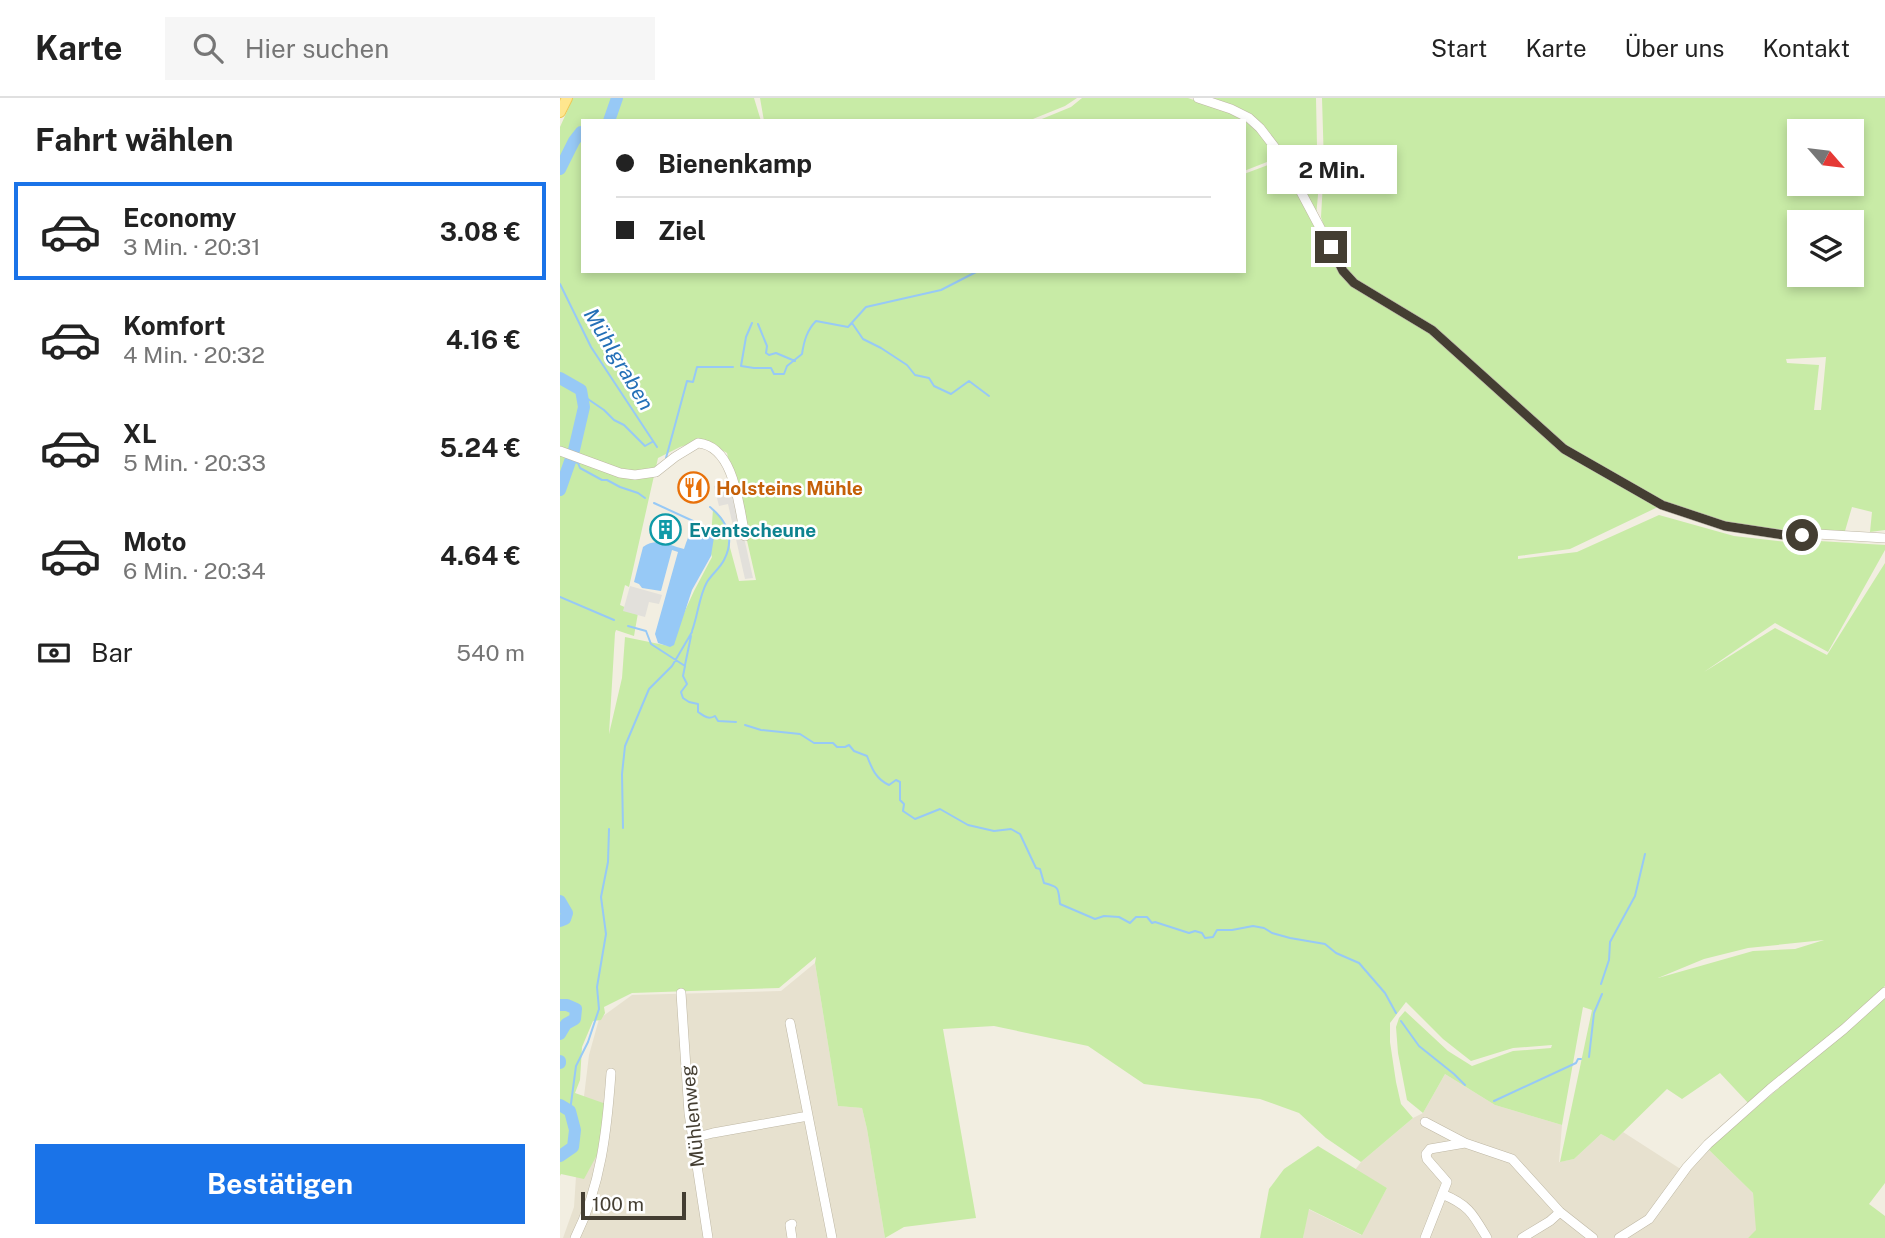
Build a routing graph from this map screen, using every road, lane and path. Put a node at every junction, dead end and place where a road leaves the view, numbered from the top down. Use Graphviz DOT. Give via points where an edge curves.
graph roads {
  1 [pos="567,98"];
  2 [pos="1198,98"];
  3 [pos="560,112"];
  4 [pos="562,452"];
  5 [pos="745,536"];
  6 [pos="1885,538"];
  7 [pos="1885,992"];
  8 [pos="681,993"];
  9 [pos="790,1023"];
  10 [pos="611,1073"];
  11 [pos="808,1116"];
  12 [pos="1425,1122"];
  13 [pos="693,1138"];
  14 [pos="1465,1143"];
  15 [pos="1442,1194"];
  16 [pos="1560,1212"];
  17 [pos="792,1224"];
  18 [pos="575,1238"];
  19 [pos="708,1238"];
  20 [pos="792,1238"];
  21 [pos="832,1238"];
  22 [pos="1425,1238"];
  23 [pos="1487,1238"];
  24 [pos="1522,1238"];
  25 [pos="1593,1238"];
  26 [pos="1619,1238"];
  1 -- 3 [label="main road"];
  2 -- 6 [label="street" via="1231,109 1260,128 1283,158 1343,271 1354,283 1432,330 1564,449 1662,505 1725,526 1784,535"];
  4 -- 5 [label="street" via="635,475 656,472 698,443 709,446 725,462 734,483"];
  7 -- 26 [label="street" via="1708,1144 1649,1219"];
  8 -- 13 [label="street, Mühlenweg"];
  9 -- 11 [label="street"];
  10 -- 18 [label="street" via="600,1168"];
  11 -- 13 [label="street"];
  11 -- 21 [label="street"];
  12 -- 14 [label="street"];
  13 -- 19 [label="street, Mühlenweg"];
  14 -- 15 [label="street" via="1430,1149 1426,1154 1447,1182"];
  14 -- 16 [label="street" via="1512,1159"];
  15 -- 22 [label="street"];
  15 -- 23 [label="street" via="1460,1201"];
  16 -- 24 [label="street"];
  16 -- 25 [label="street"];
  17 -- 20 [label="street"];
}
